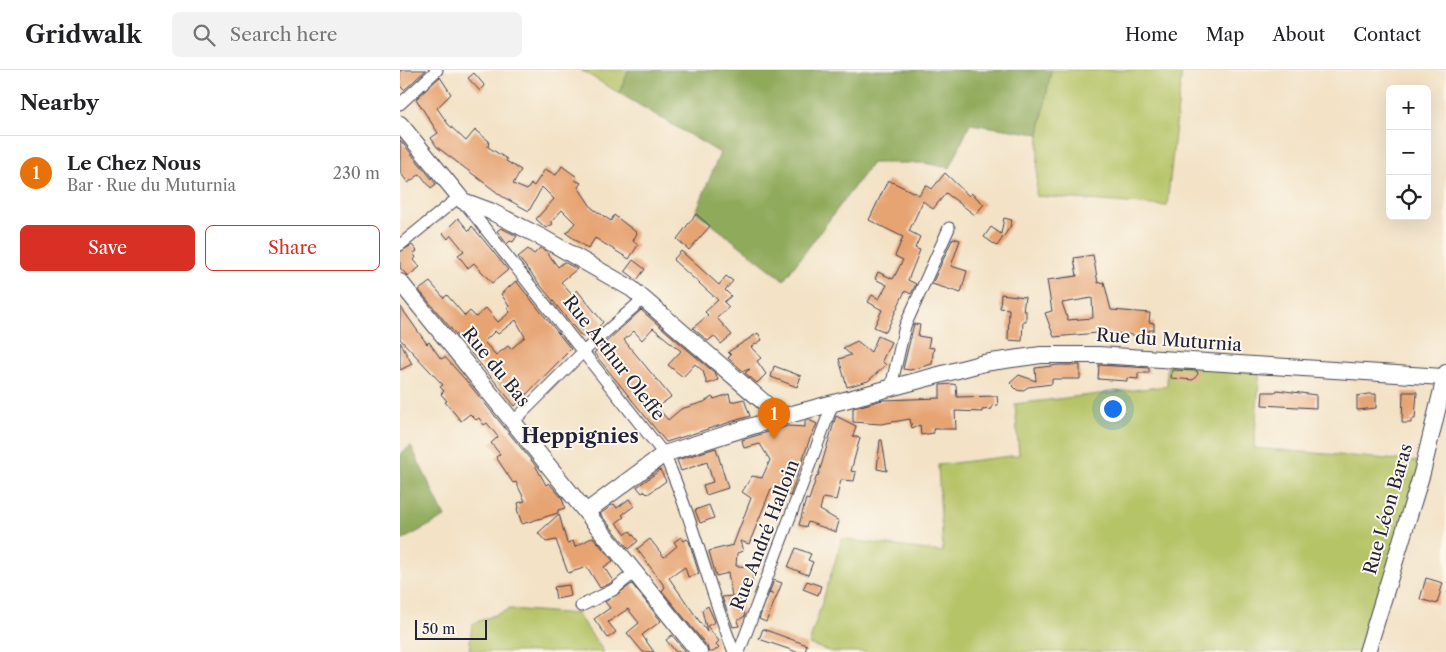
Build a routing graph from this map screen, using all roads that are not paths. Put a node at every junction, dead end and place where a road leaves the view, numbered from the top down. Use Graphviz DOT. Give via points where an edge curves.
graph roads {
  1 [pos="437,70"];
  2 [pos="400,104"];
  3 [pos="400,124"];
  4 [pos="461,199"];
  5 [pos="949,228"];
  6 [pos="400,245"];
  7 [pos="400,282"];
  8 [pos="643,299"];
  9 [pos="583,352"];
  10 [pos="1445,375"];
  11 [pos="891,387"];
  12 [pos="833,403"];
  13 [pos="781,417"];
  14 [pos="514,420"];
  15 [pos="664,454"];
  16 [pos="586,512"];
  17 [pos="635,572"];
  18 [pos="581,606"];
  19 [pos="699,652"];
  20 [pos="734,652"];
  21 [pos="739,652"];
  22 [pos="1367,652"];
  1 -- 2 [label="street"];
  3 -- 4 [label="street, Rue Arthur Oleffe"];
  4 -- 6 [label="street"];
  4 -- 8 [label="street" via="610,274"];
  4 -- 9 [label="street, Rue Arthur Oleffe"];
  5 -- 11 [label="street" via="905,326"];
  7 -- 14 [label="street, Rue du Bas"];
  8 -- 9 [label="street"];
  8 -- 13 [label="street"];
  9 -- 14 [label="street"];
  9 -- 15 [label="street, Rue Arthur Oleffe"];
  10 -- 11 [label="street, Rue du Muturnia" via="1098,355 1041,355 984,363"];
  10 -- 22 [label="street, Rue Léon Baras" via="1422,473"];
  11 -- 12 [label="street, Rue du Muturnia"];
  12 -- 13 [label="street, Rue du Muturnia"];
  12 -- 21 [label="street, Rue André Halloin"];
  13 -- 15 [label="street, Rue du Muturnia"];
  14 -- 16 [label="street, Rue du Bas"];
  15 -- 16 [label="street, Rue du Muturnia"];
  15 -- 20 [label="street, Rue Arthur Oleffe" via="684,502"];
  16 -- 17 [label="street, Rue du Bas"];
  17 -- 18 [label="street" via="613,590"];
  17 -- 19 [label="street, Rue du Bas"];
}
